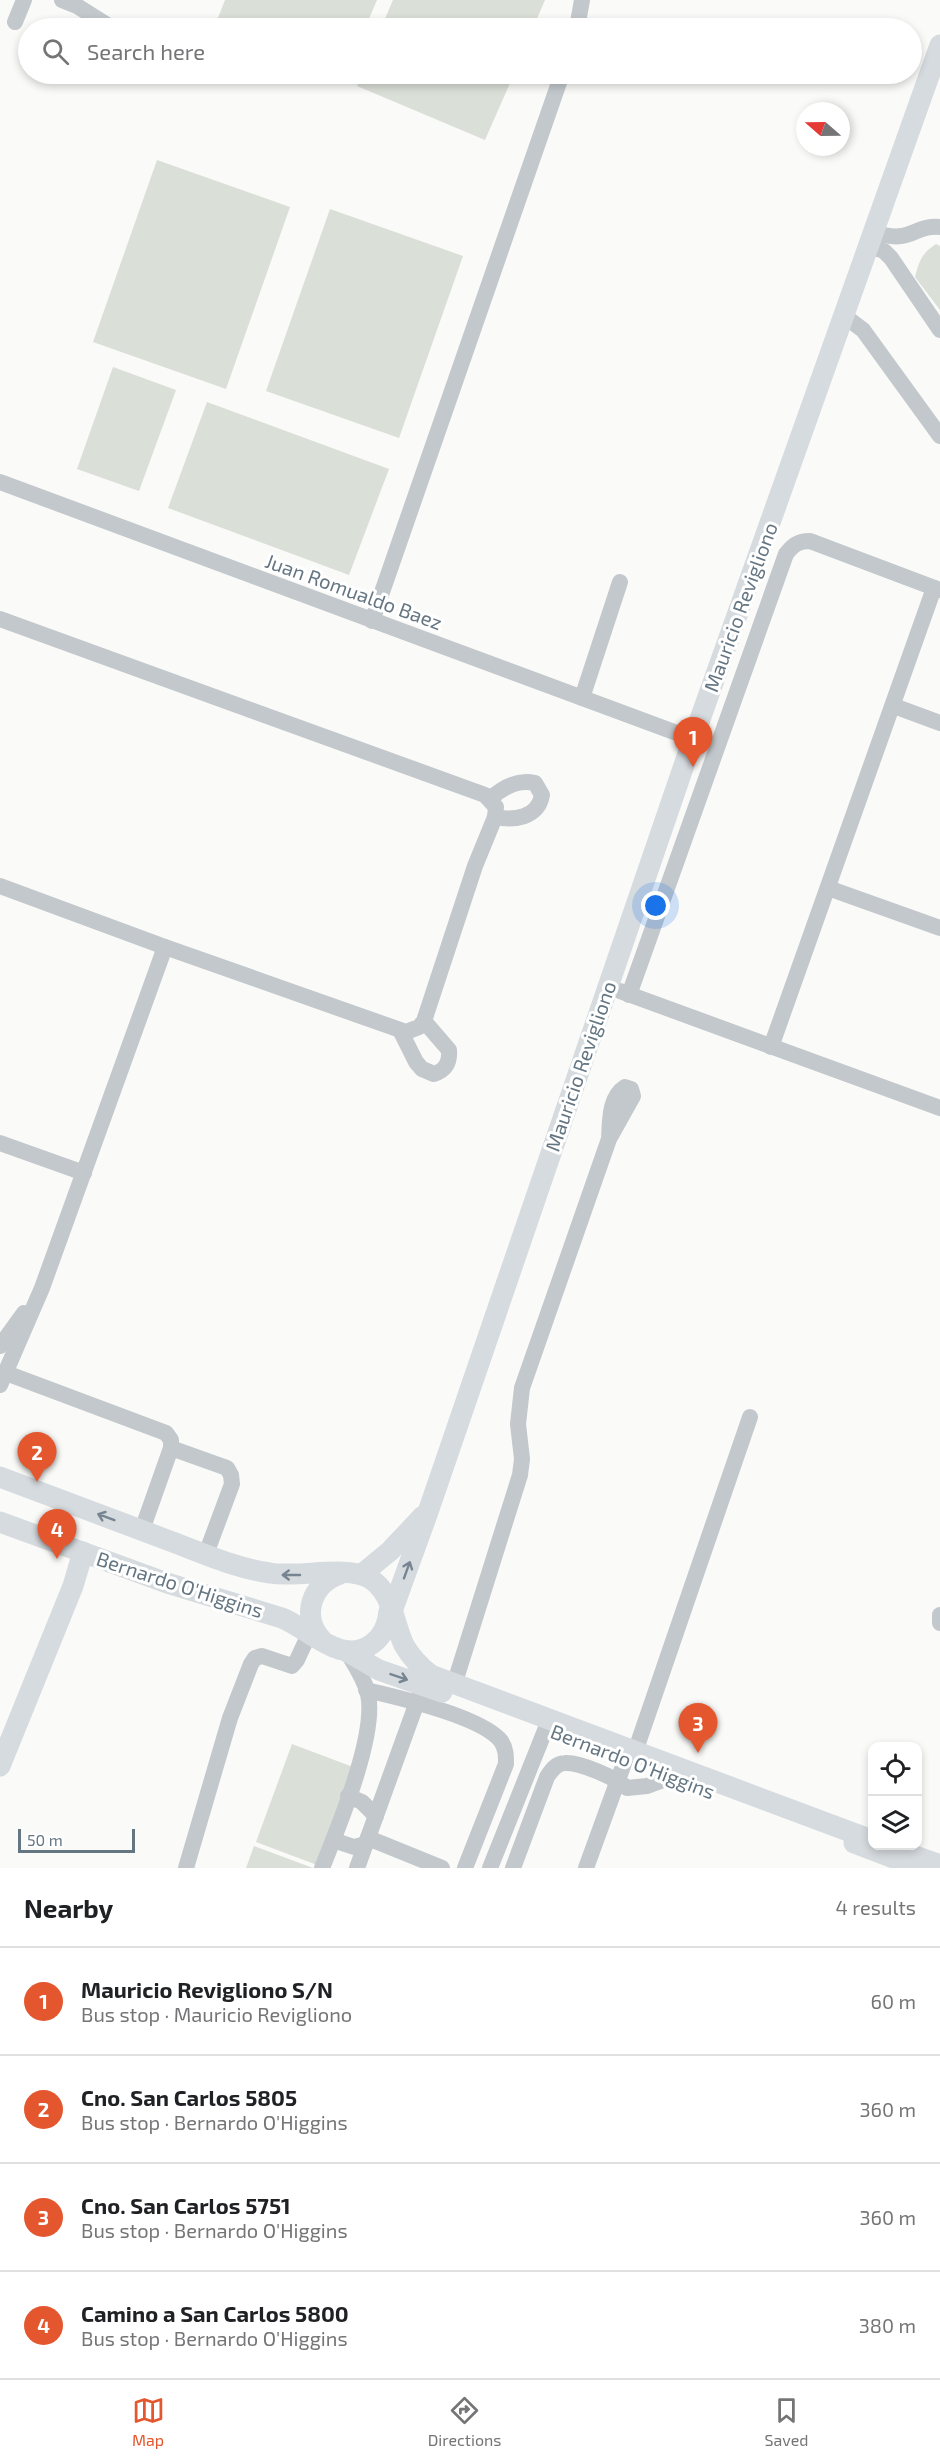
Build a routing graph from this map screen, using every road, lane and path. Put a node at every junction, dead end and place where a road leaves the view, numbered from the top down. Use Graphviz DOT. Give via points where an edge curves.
graph roads {
  1 [pos="24,0"];
  2 [pos="62,0"];
  3 [pos="582,0"];
  4 [pos="96,18"];
  5 [pos="579,18"];
  6 [pos="15,22"];
  7 [pos="938,58"];
  8 [pos="559,84"];
  9 [pos="940,227"];
  10 [pos="905,236"];
  11 [pos="871,239"];
  12 [pos="895,265"];
  13 [pos="843,315"];
  14 [pos="940,330"];
  15 [pos="940,436"];
  16 [pos="0,482"];
  17 [pos="620,582"];
  18 [pos="937,589"];
  19 [pos="0,619"];
  20 [pos="372,621"];
  21 [pos="582,698"];
  22 [pos="894,706"];
  23 [pos="940,723"];
  24 [pos="693,739"];
  25 [pos="490,799"];
  26 [pos="495,817"];
  27 [pos="0,886"];
  28 [pos="828,888"];
  29 [pos="940,928"];
  30 [pos="165,947"];
  31 [pos="608,986"];
  32 [pos="629,994"];
  33 [pos="424,1021"];
  34 [pos="400,1030"];
  35 [pos="771,1047"];
  36 [pos="940,1108"];
  37 [pos="609,1139"];
  38 [pos="0,1143"];
  39 [pos="84,1173"];
  40 [pos="42,1288"];
  41 [pos="0,1346"];
  42 [pos="3,1379"];
  43 [pos="750,1417"];
  44 [pos="171,1448"];
  45 [pos="0,1477"];
  46 [pos="428,1512"];
  47 [pos="0,1522"];
  48 [pos="142,1530"];
  49 [pos="83,1552"];
  50 [pos="206,1554"];
  51 [pos="356,1573"];
  52 [pos="389,1612"];
  53 [pos="940,1615"];
  54 [pos="940,1623"];
  55 [pos="316,1636"];
  56 [pos="346,1652"];
  57 [pos="454,1685"];
  58 [pos="366,1690"];
  59 [pos="421,1693"];
  60 [pos="546,1728"];
  61 [pos="631,1755"];
  62 [pos="0,1766"];
  63 [pos="674,1776"];
  64 [pos="618,1780"];
  65 [pos="348,1796"];
  66 [pos="376,1816"];
  67 [pos="868,1838"];
  68 [pos="333,1840"];
  69 [pos="367,1841"];
  70 [pos="899,1850"];
  71 [pos="932,1864"];
  72 [pos="186,1868"];
  73 [pos="322,1868"];
  74 [pos="357,1868"];
  75 [pos="442,1868"];
  76 [pos="465,1868"];
  77 [pos="490,1868"];
  78 [pos="513,1868"];
  79 [pos="586,1868"];
  1 -- 6 [label="street"];
  2 -- 4 [label="street"];
  3 -- 5 [label="street"];
  7 -- 11 [label="main road, Mauricio Revigliono"];
  8 -- 20 [label="street"];
  9 -- 10 [label="street"];
  10 -- 11 [label="street"];
  10 -- 12 [label="street"];
  11 -- 12 [label="street"];
  11 -- 13 [label="main road, Mauricio Revigliono"];
  12 -- 14 [label="street"];
  13 -- 15 [label="street" via="862,330"];
  13 -- 24 [label="main road, Mauricio Revigliono"];
  16 -- 20 [label="street, Juan Romualdo Baez"];
  17 -- 21 [label="street"];
  18 -- 22 [label="street"];
  18 -- 32 [label="street" via="810,542 792,546"];
  19 -- 25 [label="street"];
  20 -- 21 [label="street, Juan Romualdo Baez"];
  21 -- 24 [label="street, Juan Romualdo Baez"];
  22 -- 23 [label="street"];
  22 -- 28 [label="street"];
  24 -- 31 [label="main road, Mauricio Revigliono"];
  25 -- 26 [label="street" via="496,807"];
  25 -- 26 [label="street" via="500,790 528,781 535,783 542,795 529,815 508,820"];
  26 -- 33 [label="street"];
  27 -- 30 [label="street"];
  28 -- 29 [label="street"];
  28 -- 35 [label="street"];
  30 -- 34 [label="street"];
  30 -- 39 [label="street"];
  31 -- 32 [label="street"];
  31 -- 46 [label="main road, Mauricio Revigliono"];
  32 -- 35 [label="street"];
  33 -- 34 [label="street" via="413,1030"];
  33 -- 34 [label="street" via="449,1050 450,1057 440,1072 422,1069"];
  35 -- 36 [label="street"];
  37 -- 57 [label="street" via="522,1388 518,1424 520,1475"];
  38 -- 39 [label="street"];
  39 -- 40 [label="street"];
  40 -- 41 [label="street"];
  40 -- 42 [label="street"];
  42 -- 44 [label="street" via="166,1433"];
  43 -- 61 [label="street"];
  44 -- 48 [label="street"];
  44 -- 50 [label="street" via="226,1468 231,1475 232,1484"];
  48 -- 45 [label="main road, Bernardo O'Higgins, one-way"];
  46 -- 51 [label="main road, Mauricio Revigliono" via="390,1551"];
  52 -- 46 [label="main road, Mauricio Revigliono, one-way"];
  47 -- 49 [label="main road, Bernardo O'Higgins"];
  48 -- 50 [label="main road, Bernardo O'Higgins"];
  49 -- 55 [label="main road, Bernardo O'Higgins" via="189,1591 282,1618"];
  49 -- 62 [label="main road" via="74,1586"];
  51 -- 50 [label="main road, Bernardo O'Higgins, one-way" via="278,1575 243,1568"];
  51 -- 52 [label="main road, Bernardo O'Higgins" via="378,1584"];
  51 -- 55 [label="main road" via="323,1582 310,1606"];
  52 -- 56 [label="main road" via="383,1633 371,1645"];
  52 -- 57 [label="main road, Bernardo O'Higgins" via="416,1662 431,1675"];
  53 -- 54 [label="street"];
  55 -- 56 [label="main road, Bernardo O'Higgins"];
  55 -- 72 [label="street" via="292,1666 262,1656 251,1664 230,1718"];
  56 -- 58 [label="street" via="361,1674"];
  56 -- 59 [label="main road, Bernardo O'Higgins, one-way"];
  57 -- 61 [label="main road, Bernardo O'Higgins"];
  58 -- 59 [label="street"];
  58 -- 65 [label="street" via="370,1714"];
  59 -- 60 [label="main road, Bernardo O'Higgins"];
  59 -- 66 [label="street"];
  59 -- 76 [label="street" via="481,1727 506,1749 506,1764"];
  60 -- 61 [label="main road, Bernardo O'Higgins"];
  60 -- 77 [label="street"];
  61 -- 63 [label="main road, Bernardo O'Higgins"];
  61 -- 64 [label="street"];
  61 -- 67 [label="main road, Bernardo O'Higgins"];
  63 -- 64 [label="street" via="637,1788 627,1788"];
  63 -- 71 [label="main road, Bernardo O'Higgins"];
  64 -- 78 [label="street" via="575,1765 555,1766 547,1777"];
  64 -- 79 [label="street"];
  65 -- 66 [label="street" via="362,1802"];
  65 -- 68 [label="street"];
  66 -- 69 [label="street"];
  68 -- 69 [label="street" via="354,1847"];
  68 -- 73 [label="street"];
  69 -- 74 [label="street"];
  69 -- 75 [label="street"];
  70 -- 71 [label="main road, Bernardo O'Higgins"];
}
